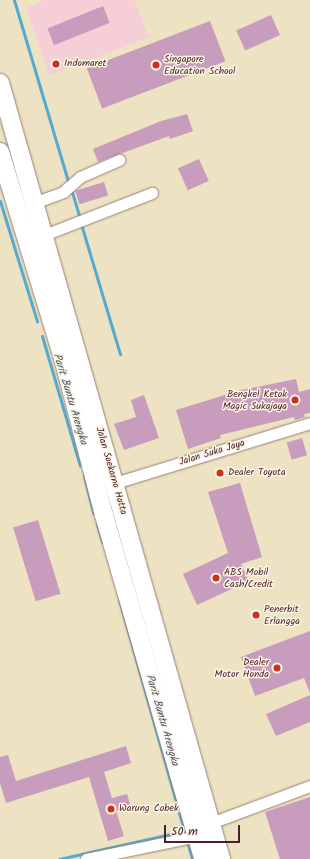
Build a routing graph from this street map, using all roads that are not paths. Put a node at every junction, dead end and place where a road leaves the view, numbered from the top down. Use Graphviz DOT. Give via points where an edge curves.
graph roads {
  1 [pos="0,83"];
  2 [pos="0,152"];
  3 [pos="119,160"];
  4 [pos="152,193"];
  5 [pos="36,202"];
  6 [pos="44,235"];
  7 [pos="71,355"];
  8 [pos="310,422"];
  9 [pos="115,483"];
  10 [pos="310,786"];
  11 [pos="211,823"];
  12 [pos="190,837"];
  13 [pos="86,859"];
  14 [pos="203,859"];
  15 [pos="221,859"];
  1 -- 5 [label="main road, Jalan Soekarno Hatta"];
  2 -- 7 [label="main road, Jalan Soekarno Hatta"];
  3 -- 5 [label="street" via="80,177 63,192"];
  4 -- 6 [label="street"];
  5 -- 6 [label="main road, Jalan Soekarno Hatta"];
  6 -- 7 [label="main road, Jalan Soekarno Hatta"];
  7 -- 9 [label="main road, Jalan Soekarno Hatta"];
  7 -- 12 [label="main road, Jalan Soekarno Hatta" via="107,522"];
  8 -- 9 [label="street, Jalan Suka Jaya"];
  9 -- 11 [label="main road, Jalan Soekarno Hatta"];
  10 -- 11 [label="street"];
  11 -- 15 [label="main road, Jalan Soekarno Hatta"];
  12 -- 13 [label="street"];
  12 -- 14 [label="main road, Jalan Soekarno Hatta"];
}
